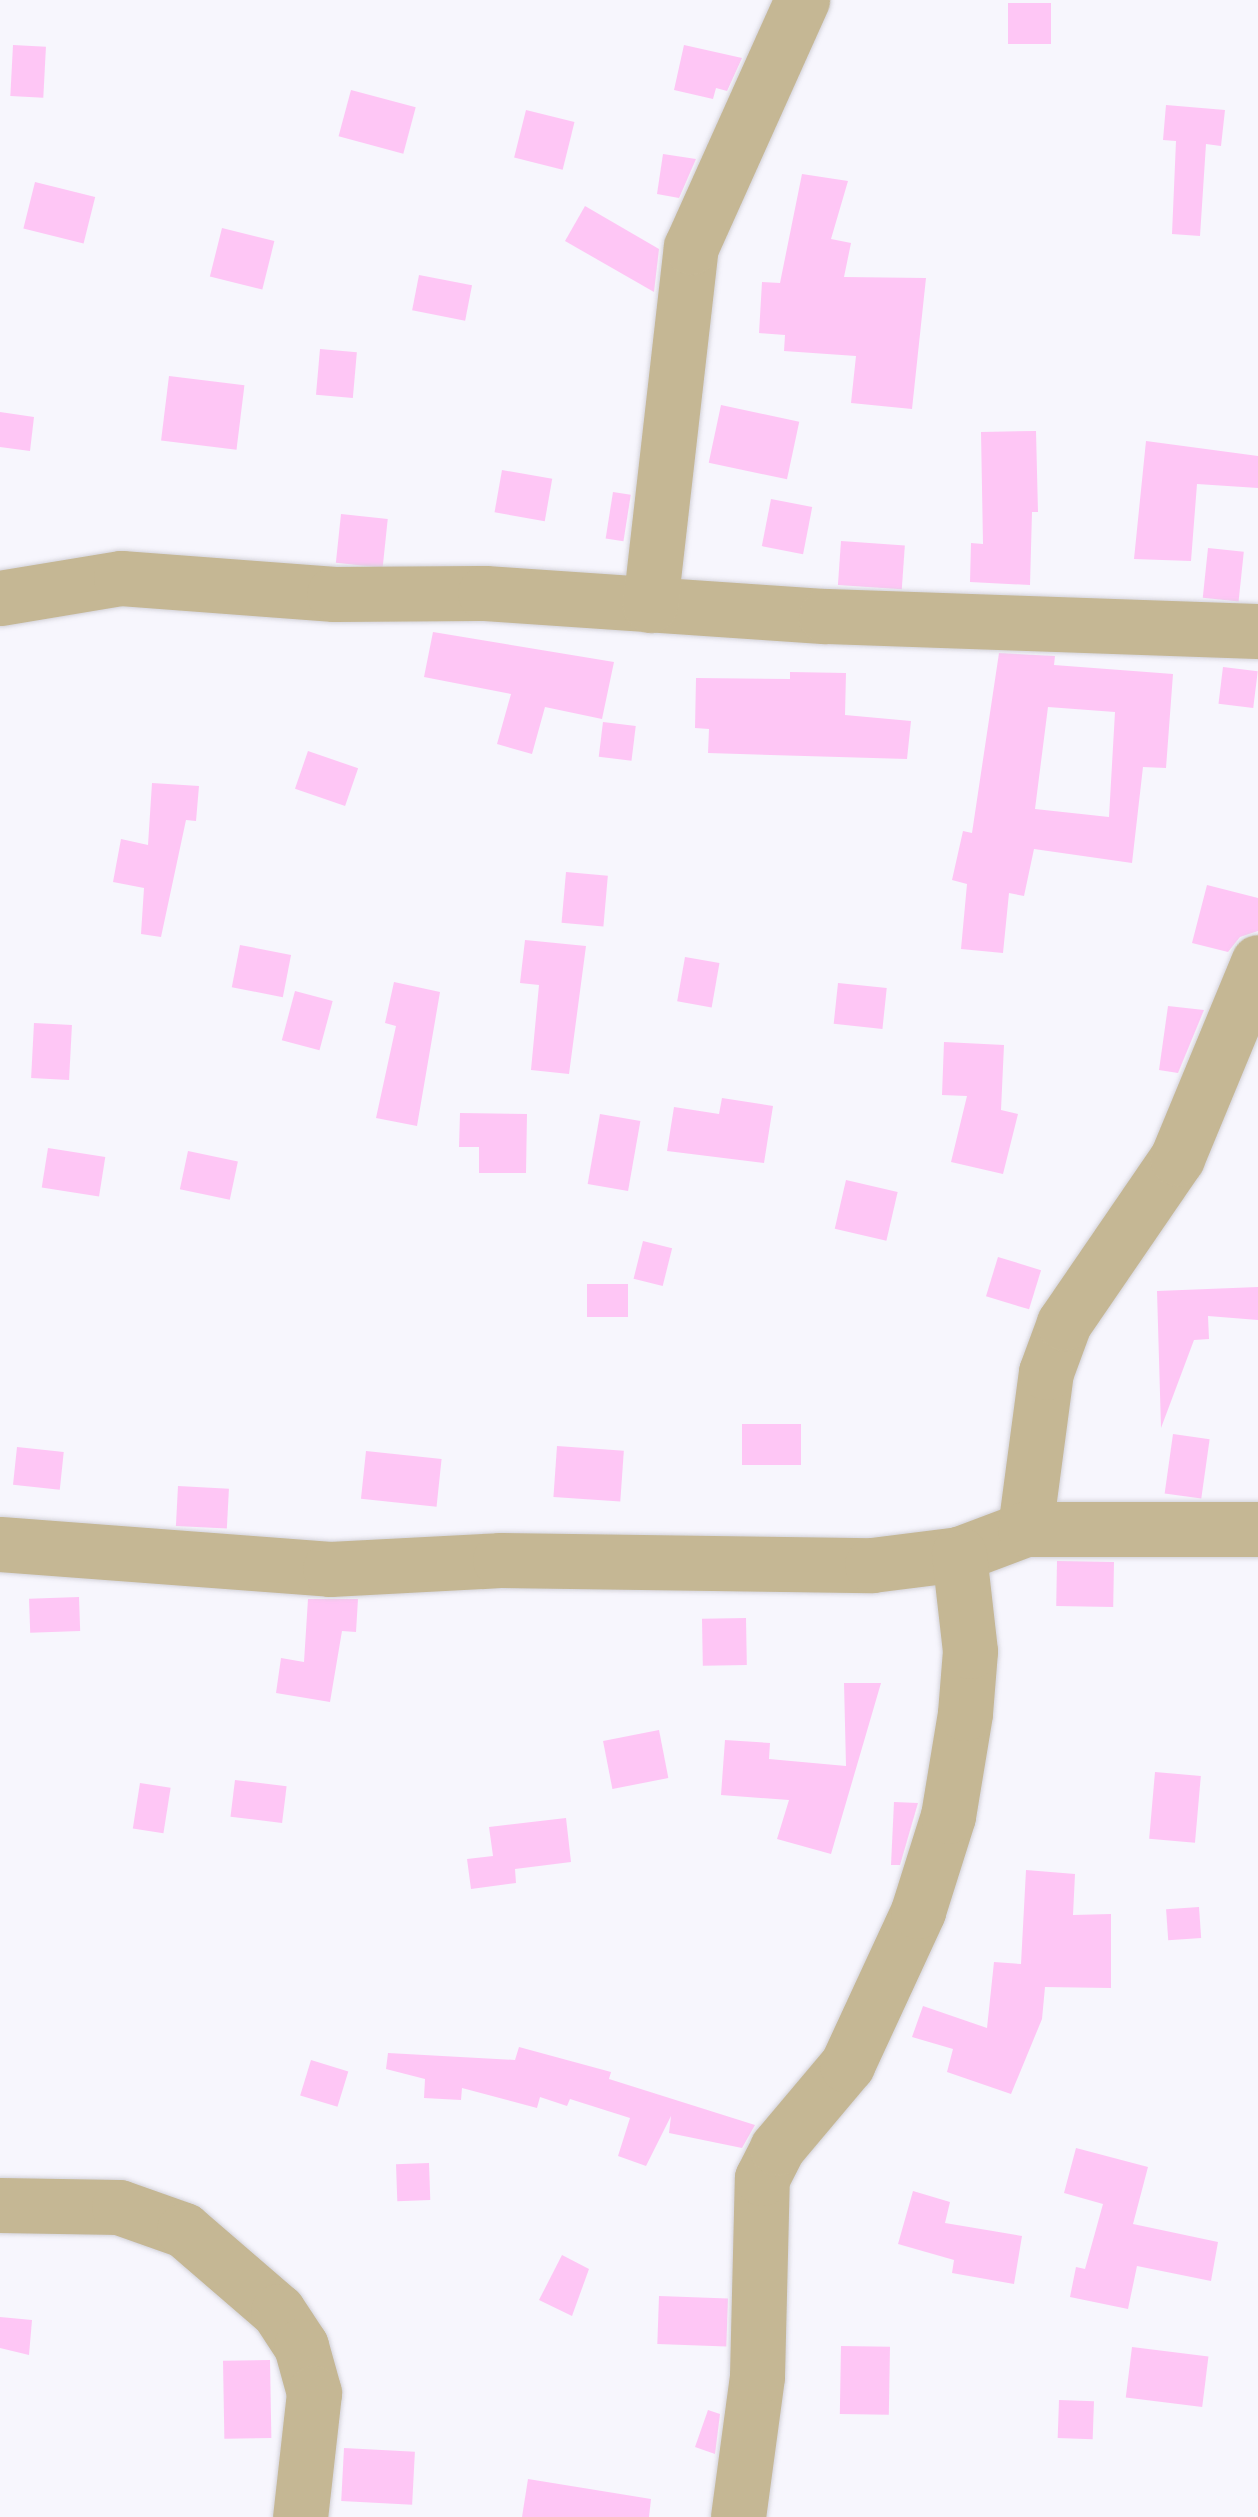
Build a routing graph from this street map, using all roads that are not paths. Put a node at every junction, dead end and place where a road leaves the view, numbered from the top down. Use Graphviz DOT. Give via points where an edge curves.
graph roads {
  1 [pos="802,0"];
  2 [pos="0,598"];
  3 [pos="650,604"];
  4 [pos="1258,631"];
  5 [pos="1254,986"];
  6 [pos="1025,1528"];
  7 [pos="1258,1528"];
  8 [pos="0,1544"];
  9 [pos="959,1554"];
  10 [pos="0,2205"];
  11 [pos="300,2517"];
  12 [pos="738,2517"];
  1 -- 3 [label="street" via="691,247"];
  2 -- 3 [label="street" via="120,578 334,594"];
  3 -- 4 [label="street"];
  5 -- 6 [label="street" via="1170,1170 1064,1323 1046,1372"];
  6 -- 7 [label="street"];
  6 -- 9 [label="street"];
  8 -- 9 [label="street" via="330,1570 500,1560 872,1565"];
  9 -- 12 [label="street" via="970,1651 948,1816 924,1892 848,2065 777,2148 762,2178 757,2376"];
  10 -- 11 [label="street" via="120,2207 184,2230 278,2311 301,2346 314,2392"];
}
